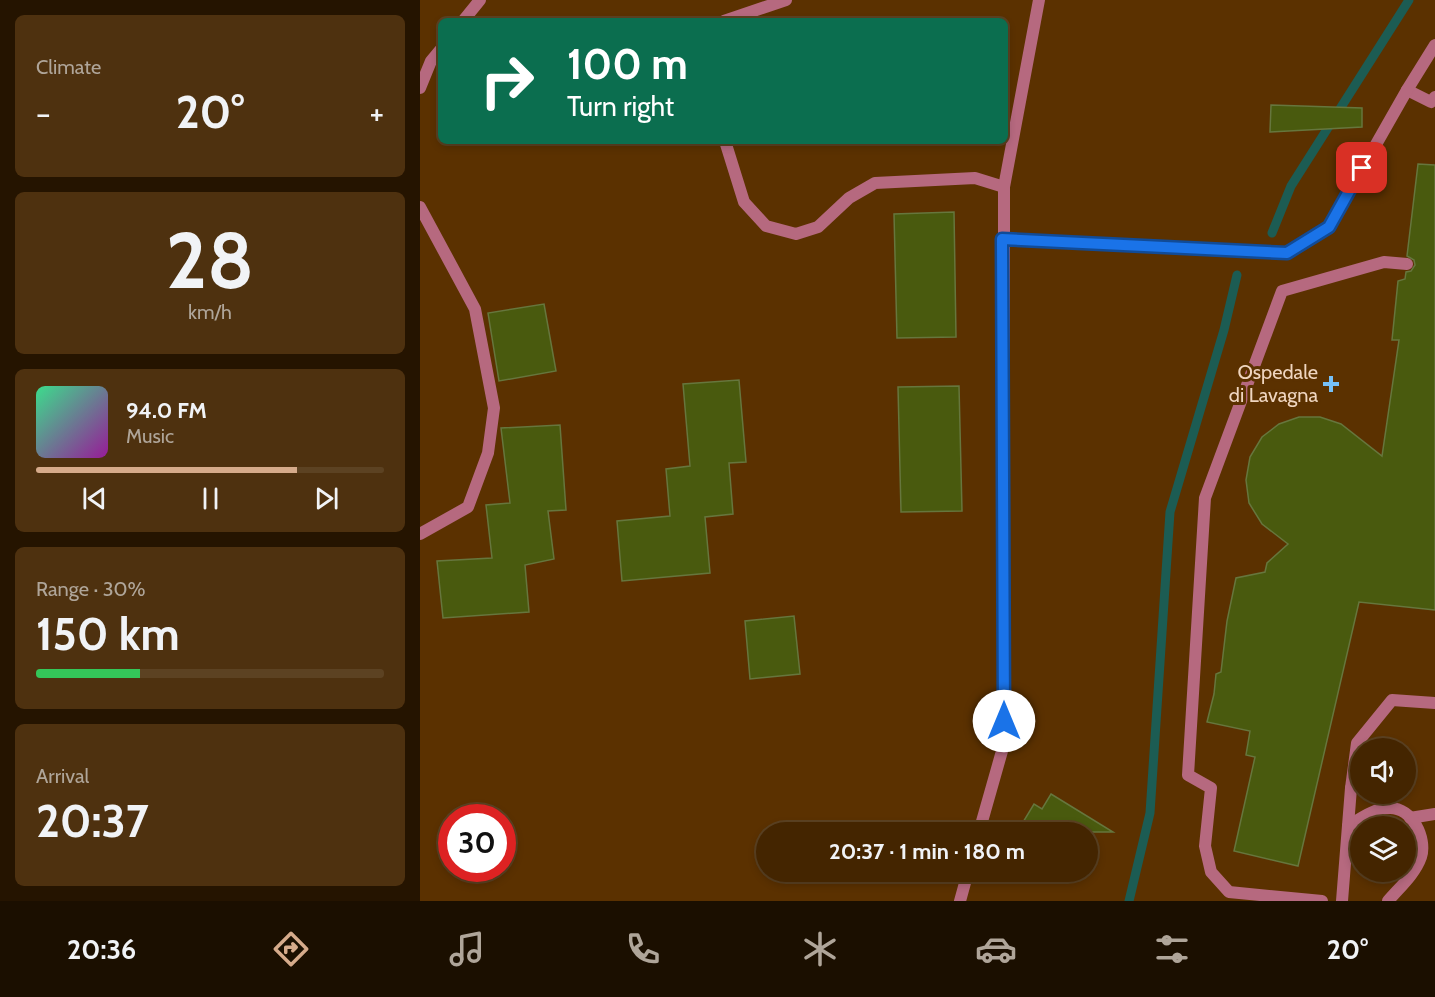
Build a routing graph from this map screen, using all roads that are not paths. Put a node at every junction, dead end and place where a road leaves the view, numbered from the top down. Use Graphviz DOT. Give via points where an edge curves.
graph roads {
  1 [pos="480,0"];
  2 [pos="786,0"];
  3 [pos="1039,0"];
  4 [pos="465,18"];
  5 [pos="733,18"];
  6 [pos="1435,45"];
  7 [pos="438,53"];
  8 [pos="420,88"];
  9 [pos="1407,90"];
  10 [pos="1434,101"];
  11 [pos="726,144"];
  12 [pos="1004,186"];
  13 [pos="420,207"];
  14 [pos="1002,239"];
  15 [pos="1407,264"];
  16 [pos="420,534"];
  17 [pos="1435,703"];
  18 [pos="1435,814"];
  19 [pos="1367,816"];
  20 [pos="1408,816"];
  21 [pos="1416,817"];
  22 [pos="982,822"];
  23 [pos="1348,826"];
  24 [pos="1416,826"];
  25 [pos="1416,867"];
  26 [pos="965,882"];
  27 [pos="1405,882"];
  28 [pos="960,901"];
  29 [pos="1322,901"];
  30 [pos="1342,901"];
  31 [pos="1388,901"];
  1 -- 4 [label="street"];
  2 -- 5 [label="street"];
  3 -- 12 [label="street"];
  6 -- 9 [label="street"];
  7 -- 8 [label="street"];
  9 -- 10 [label="street"];
  9 -- 14 [label="street" via="1329,227 1287,253"];
  11 -- 12 [label="street" via="744,202 766,226 796,234 818,227 849,198 875,183 975,178"];
  12 -- 14 [label="street"];
  13 -- 16 [label="street" via="475,309 494,408 488,453 468,507"];
  14 -- 22 [label="street" via="1004,744"];
  15 -- 29 [label="street" via="1384,261 1282,291 1205,498 1188,775 1211,788 1205,846 1211,872 1229,892"];
  17 -- 23 [label="street" via="1392,700 1357,743"];
  18 -- 21 [label="street"];
  19 -- 20 [label="street" via="1393,808"];
  23 -- 30 [label="street"];
  24 -- 25 [label="street" via="1423,841"];
  26 -- 28 [label="street"];
  27 -- 31 [label="street"];
}
